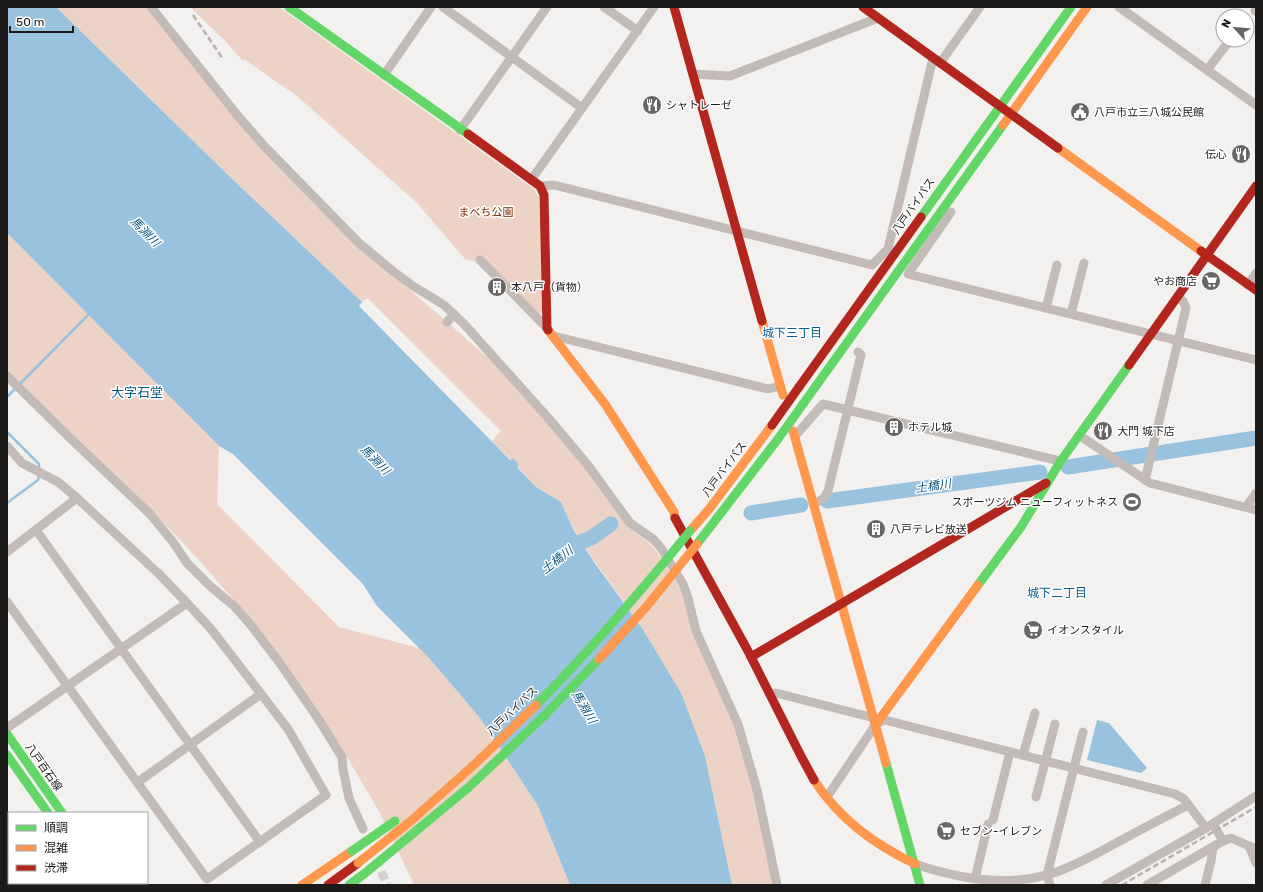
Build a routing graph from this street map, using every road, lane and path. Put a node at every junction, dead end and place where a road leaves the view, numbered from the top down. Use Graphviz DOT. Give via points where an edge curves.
graph roads {
  1 [pos="150,7"];
  2 [pos="289,7"];
  3 [pos="431,7"];
  4 [pos="443,7"];
  5 [pos="547,7"];
  6 [pos="604,7"];
  7 [pos="654,7"];
  8 [pos="674,7"];
  9 [pos="863,7"];
  10 [pos="980,7"];
  11 [pos="1071,7"];
  12 [pos="1087,7"];
  13 [pos="1119,7"];
  14 [pos="878,18"];
  15 [pos="638,31"];
  16 [pos="1224,48"];
  17 [pos="512,57"];
  18 [pos="937,60"];
  19 [pos="1207,70"];
  20 [pos="693,74"];
  21 [pos="384,75"];
  22 [pos="1256,105"];
  23 [pos="1000,106"];
  24 [pos="582,108"];
  25 [pos="1012,115"];
  26 [pos="460,130"];
  27 [pos="530,180"];
  28 [pos="962,182"];
  29 [pos="540,186"];
  30 [pos="1256,186"];
  31 [pos="1253,197"];
  32 [pos="737,231"];
  33 [pos="1207,254"];
  34 [pos="480,260"];
  35 [pos="1084,263"];
  36 [pos="1057,265"];
  37 [pos="1256,273"];
  38 [pos="1248,284"];
  39 [pos="1256,290"];
  40 [pos="1177,297"];
  41 [pos="1046,308"];
  42 [pos="454,314"];
  43 [pos="1071,314"];
  44 [pos="447,322"];
  45 [pos="547,328"];
  46 [pos="1151,333"];
  47 [pos="554,336"];
  48 [pos="1178,340"];
  49 [pos="858,352"];
  50 [pos="1256,360"];
  51 [pos="7,376"];
  52 [pos="780,386"];
  53 [pos="783,395"];
  54 [pos="847,410"];
  55 [pos="794,434"];
  56 [pos="1079,434"];
  57 [pos="7,446"];
  58 [pos="1060,462"];
  59 [pos="1145,480"];
  60 [pos="1048,482"];
  61 [pos="1256,493"];
  62 [pos="77,498"];
  63 [pos="814,504"];
  64 [pos="1246,507"];
  65 [pos="1256,510"];
  66 [pos="36,530"];
  67 [pos="7,552"];
  68 [pos="7,602"];
  69 [pos="187,603"];
  70 [pos="842,604"];
  71 [pos="120,648"];
  72 [pos="751,658"];
  73 [pos="67,686"];
  74 [pos="261,694"];
  75 [pos="771,695"];
  76 [pos="1035,713"];
  77 [pos="875,721"];
  78 [pos="1055,724"];
  79 [pos="7,728"];
  80 [pos="1082,732"];
  81 [pos="7,734"];
  82 [pos="190,745"];
  83 [pos="1010,752"];
  84 [pos="7,755"];
  85 [pos="1023,755"];
  86 [pos="1045,761"];
  87 [pos="475,764"];
  88 [pos="1074,768"];
  89 [pos="138,782"];
  90 [pos="469,787"];
  91 [pos="1256,796"];
  92 [pos="827,797"];
  93 [pos="1036,798"];
  94 [pos="1188,804"];
  95 [pos="47,812"];
  96 [pos="61,812"];
  97 [pos="1209,826"];
  98 [pos="363,829"];
  99 [pos="1223,841"];
  100 [pos="260,842"];
  101 [pos="416,843"];
  102 [pos="1213,847"];
  103 [pos="1253,848"];
  104 [pos="914,864"];
  105 [pos="1256,864"];
  106 [pos="1048,875"];
  107 [pos="975,879"];
  108 [pos="302,885"];
  109 [pos="328,885"];
  110 [pos="349,885"];
  111 [pos="778,885"];
  112 [pos="920,885"];
  113 [pos="1050,885"];
  114 [pos="1106,885"];
  115 [pos="1148,885"];
  116 [pos="1204,885"];
  1 -- 42 [label="street" via="238,116 295,179 359,243 413,286"];
  2 -- 21 [label="main road"];
  3 -- 21 [label="street"];
  4 -- 17 [label="street"];
  5 -- 17 [label="street"];
  6 -- 15 [label="street"];
  7 -- 15 [label="street"];
  8 -- 20 [label="main road"];
  9 -- 14 [label="main road"];
  10 -- 18 [label="street"];
  11 -- 23 [label="main road, 八戸バイパス"];
  12 -- 25 [label="main road"];
  13 -- 19 [label="street"];
  14 -- 18 [label="main road"];
  14 -- 20 [label="street" via="730,76"];
  15 -- 24 [label="street"];
  16 -- 19 [label="street"];
  17 -- 24 [label="street"];
  17 -- 26 [label="street"];
  18 -- 23 [label="main road"];
  18 -- 32 [label="street" via="888,249 872,266"];
  19 -- 22 [label="street"];
  20 -- 32 [label="main road"];
  21 -- 26 [label="main road"];
  23 -- 25 [label="main road"];
  23 -- 87 [label="main road, 八戸バイパス, bridge" via="710,508 635,599 576,665"];
  24 -- 27 [label="street"];
  25 -- 28 [label="main road"];
  25 -- 33 [label="main road"];
  26 -- 27 [label="main road"];
  27 -- 29 [label="main road"];
  28 -- 41 [label="street" via="966,191 908,274"];
  28 -- 90 [label="main road, bridge" via="778,439 647,606 544,716"];
  29 -- 32 [label="street" via="554,185"];
  29 -- 45 [label="main road" via="544,195"];
  30 -- 31 [label="main road"];
  31 -- 33 [label="main road"];
  32 -- 52 [label="main road"];
  33 -- 38 [label="main road"];
  33 -- 40 [label="main road"];
  34 -- 45 [label="street"];
  35 -- 43 [label="street"];
  36 -- 41 [label="street"];
  37 -- 38 [label="street"];
  38 -- 39 [label="main road"];
  40 -- 46 [label="main road"];
  40 -- 48 [label="street" via="1186,304"];
  41 -- 43 [label="street"];
  42 -- 44 [label="street"];
  42 -- 111 [label="street" via="588,464 630,523 661,548 683,584 696,631 738,724 757,790"];
  43 -- 46 [label="street"];
  45 -- 47 [label="main road"];
  46 -- 48 [label="street"];
  46 -- 56 [label="main road"];
  47 -- 52 [label="street" via="768,389"];
  47 -- 72 [label="main road" via="605,404 674,512"];
  48 -- 50 [label="street"];
  48 -- 59 [label="street"];
  49 -- 54 [label="street" via="861,354"];
  51 -- 98 [label="street" via="150,514 186,563 250,624 288,675 342,757 342,769 349,798"];
  52 -- 53 [label="main road"];
  54 -- 55 [label="street" via="822,404"];
  54 -- 58 [label="street"];
  54 -- 63 [label="street" via="828,491 824,498"];
  55 -- 63 [label="main road"];
  56 -- 58 [label="main road"];
  56 -- 59 [label="street"];
  57 -- 62 [label="street" via="22,463 58,482"];
  58 -- 60 [label="main road"];
  59 -- 64 [label="street"];
  60 -- 70 [label="main road"];
  60 -- 77 [label="main road" via="1021,527"];
  61 -- 64 [label="street"];
  62 -- 66 [label="street"];
  62 -- 69 [label="street"];
  63 -- 70 [label="main road"];
  64 -- 65 [label="street"];
  66 -- 67 [label="street"];
  66 -- 71 [label="street"];
  68 -- 73 [label="street"];
  69 -- 71 [label="street"];
  69 -- 74 [label="street" via="211,629"];
  70 -- 72 [label="main road"];
  70 -- 77 [label="main road"];
  71 -- 73 [label="street"];
  71 -- 82 [label="street"];
  72 -- 75 [label="main road"];
  73 -- 79 [label="street"];
  73 -- 89 [label="street"];
  74 -- 82 [label="street"];
  74 -- 100 [label="street" via="288,730 326,795"];
  75 -- 77 [label="street" via="776,693"];
  75 -- 92 [label="main road" via="804,763"];
  76 -- 85 [label="street"];
  77 -- 83 [label="street" via="885,720"];
  77 -- 92 [label="street"];
  77 -- 104 [label="main road"];
  78 -- 86 [label="street"];
  80 -- 88 [label="street"];
  81 -- 96 [label="main road, 八戸百石線"];
  82 -- 89 [label="street"];
  82 -- 100 [label="street"];
  83 -- 85 [label="street"];
  83 -- 107 [label="street"];
  84 -- 95 [label="main road"];
  85 -- 86 [label="street"];
  86 -- 88 [label="street"];
  86 -- 93 [label="street"];
  87 -- 108 [label="main road, bridge"];
  87 -- 109 [label="main road, 八戸バイパス, bridge" via="412,820"];
  88 -- 94 [label="street" via="1175,794"];
  88 -- 106 [label="street"];
  89 -- 100 [label="street" via="207,878"];
  90 -- 101 [label="main road, bridge"];
  90 -- 110 [label="main road, bridge"];
  91 -- 97 [label="street"];
  92 -- 104 [label="main road" via="842,815 872,840"];
  94 -- 97 [label="street"];
  94 -- 106 [label="street" via="1087,858"];
  97 -- 99 [label="street"];
  97 -- 114 [label="street"];
  99 -- 102 [label="street"];
  99 -- 103 [label="street" via="1232,838"];
  102 -- 115 [label="street"];
  102 -- 116 [label="street"];
  103 -- 105 [label="street"];
  104 -- 107 [label="street"];
  104 -- 112 [label="main road"];
  106 -- 107 [label="street" via="1012,881"];
  106 -- 113 [label="street"];
}
